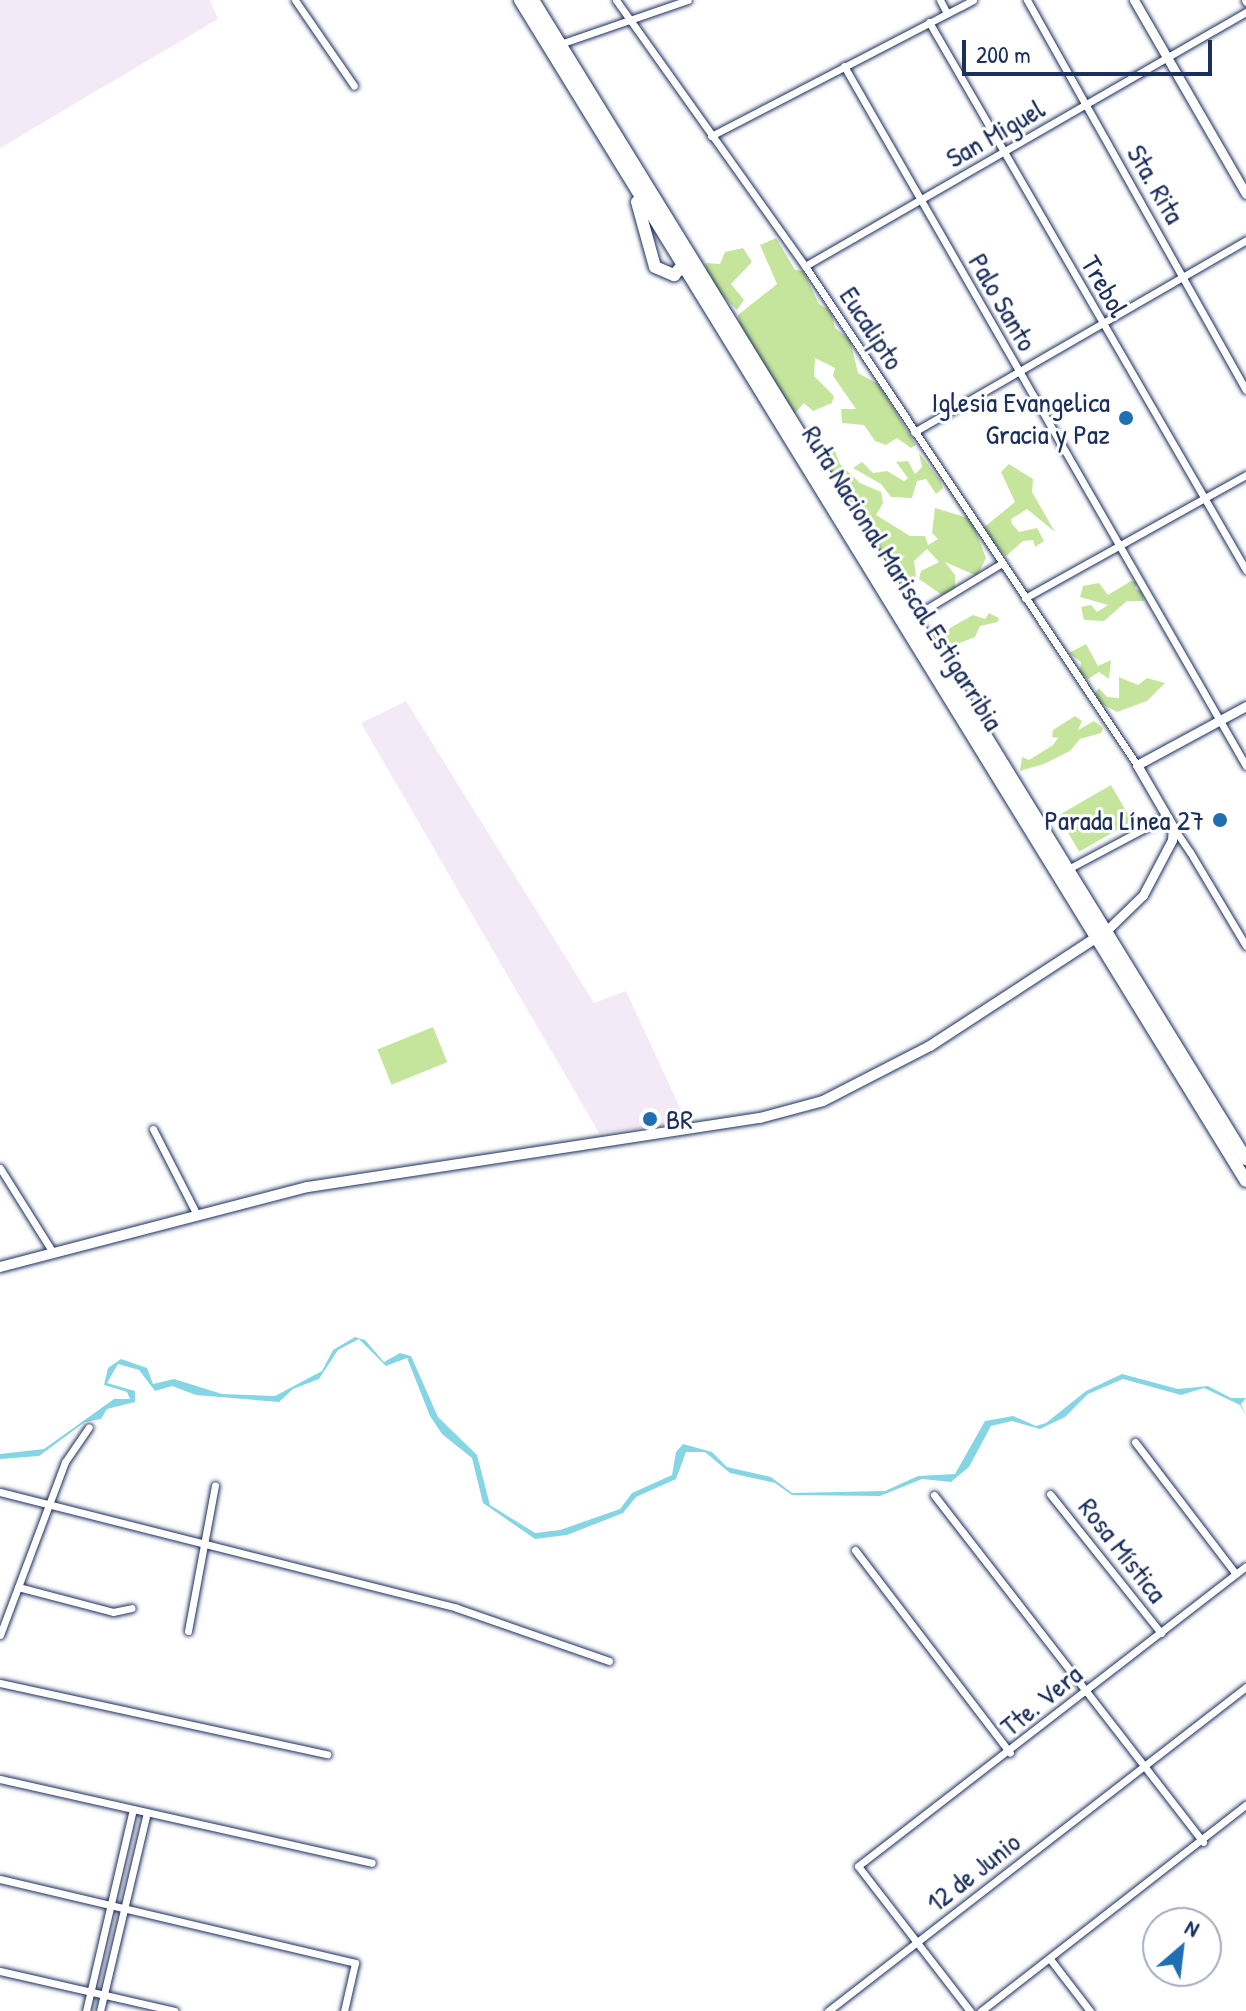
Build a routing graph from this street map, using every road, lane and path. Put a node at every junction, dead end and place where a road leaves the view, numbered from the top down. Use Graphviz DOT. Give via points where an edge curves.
graph roads {
  1 [pos="295,0"];
  2 [pos="520,0"];
  3 [pos="533,0"];
  4 [pos="616,0"];
  5 [pos="688,0"];
  6 [pos="940,0"];
  7 [pos="973,0"];
  8 [pos="1027,0"];
  9 [pos="1134,0"];
  10 [pos="1246,12"];
  11 [pos="947,13"];
  12 [pos="629,18"];
  13 [pos="929,22"];
  14 [pos="560,44"];
  15 [pos="1167,58"];
  16 [pos="844,66"];
  17 [pos="354,86"];
  18 [pos="1086,106"];
  19 [pos="711,136"];
  20 [pos="604,137"];
  21 [pos="1004,153"];
  22 [pos="1246,194"];
  23 [pos="920,200"];
  24 [pos="1246,240"];
  25 [pos="690,254"];
  26 [pos="805,266"];
  27 [pos="684,267"];
  28 [pos="1186,278"];
  29 [pos="1102,325"];
  30 [pos="1017,370"];
  31 [pos="1246,390"];
  32 [pos="914,432"];
  33 [pos="1246,475"];
  34 [pos="1206,499"];
  35 [pos="1120,545"];
  36 [pos="1002,563"];
  37 [pos="1246,570"];
  38 [pos="1025,598"];
  39 [pos="913,617"];
  40 [pos="1246,706"];
  41 [pos="1221,719"];
  42 [pos="1137,765"];
  43 [pos="1246,766"];
  44 [pos="1173,827"];
  45 [pos="1068,869"];
  46 [pos="1102,934"];
  47 [pos="1245,942"];
  48 [pos="153,1129"];
  49 [pos="1246,1159"];
  50 [pos="0,1168"];
  51 [pos="1246,1181"];
  52 [pos="197,1215"];
  53 [pos="52,1251"];
  54 [pos="0,1267"];
  55 [pos="89,1427"];
  56 [pos="1135,1442"];
  57 [pos="215,1485"];
  58 [pos="0,1492"];
  59 [pos="1050,1494"];
  60 [pos="934,1495"];
  61 [pos="51,1501"];
  62 [pos="202,1541"];
  63 [pos="855,1550"];
  64 [pos="1246,1566"];
  65 [pos="1236,1574"];
  66 [pos="18,1587"];
  67 [pos="132,1608"];
  68 [pos="188,1631"];
  69 [pos="1161,1633"];
  70 [pos="0,1635"];
  71 [pos="609,1661"];
  72 [pos="0,1683"];
  73 [pos="1246,1687"];
  74 [pos="1085,1691"];
  75 [pos="1010,1753"];
  76 [pos="327,1754"];
  77 [pos="1145,1767"];
  78 [pos="0,1779"];
  79 [pos="1246,1805"];
  80 [pos="133,1809"];
  81 [pos="147,1812"];
  82 [pos="1203,1842"];
  83 [pos="372,1863"];
  84 [pos="0,1879"];
  85 [pos="111,1905"];
  86 [pos="125,1908"];
  87 [pos="917,1944"];
  88 [pos="1050,1959"];
  89 [pos="0,1971"];
  90 [pos="91,1991"];
  91 [pos="104,1994"];
  92 [pos="86,2011"];
  93 [pos="100,2011"];
  94 [pos="174,2011"];
  95 [pos="344,2011"];
  96 [pos="828,2011"];
  97 [pos="970,2011"];
  98 [pos="981,2011"];
  99 [pos="1090,2011"];
  1 -- 17 [label="street"];
  2 -- 20 [label="highway, Ruta Nacional Mariscal Estigarribia"];
  3 -- 14 [label="highway, Ruta Nacional Mariscal Estigarribia"];
  4 -- 12 [label="street, Eucalipto"];
  5 -- 12 [label="street"];
  6 -- 11 [label="street"];
  7 -- 11 [label="street"];
  8 -- 18 [label="street, Sta. Rita"];
  9 -- 15 [label="street"];
  10 -- 15 [label="street, San Miguel"];
  11 -- 13 [label="street"];
  12 -- 14 [label="street"];
  12 -- 19 [label="street, Eucalipto"];
  13 -- 16 [label="street"];
  13 -- 21 [label="street, Trebol"];
  14 -- 25 [label="highway, Ruta Nacional Mariscal Estigarribia"];
  15 -- 18 [label="street, San Miguel"];
  15 -- 22 [label="street"];
  16 -- 19 [label="street"];
  16 -- 23 [label="street, Palo Santo"];
  18 -- 21 [label="street, San Miguel"];
  18 -- 28 [label="street, Sta. Rita"];
  19 -- 26 [label="street, Eucalipto"];
  20 -- 27 [label="highway, Ruta Nacional Mariscal Estigarribia"];
  20 -- 27 [label="highway" via="643,213 650,260 668,275"];
  21 -- 23 [label="street, San Miguel"];
  21 -- 29 [label="street, Trebol"];
  23 -- 26 [label="street, San Miguel"];
  23 -- 30 [label="street, Palo Santo"];
  24 -- 28 [label="street"];
  25 -- 27 [label="highway"];
  25 -- 39 [label="highway, Ruta Nacional Mariscal Estigarribia"];
  26 -- 32 [label="street, Eucalipto"];
  27 -- 46 [label="highway, Ruta Nacional Mariscal Estigarribia"];
  28 -- 29 [label="street"];
  28 -- 31 [label="street, Sta. Rita"];
  29 -- 30 [label="street"];
  29 -- 34 [label="street, Trebol"];
  30 -- 32 [label="street"];
  30 -- 35 [label="street, Palo Santo"];
  32 -- 36 [label="street, Eucalipto"];
  33 -- 34 [label="street"];
  34 -- 35 [label="street"];
  34 -- 37 [label="street, Trebol"];
  35 -- 38 [label="street"];
  35 -- 41 [label="street, Palo Santo"];
  36 -- 38 [label="street, Eucalipto"];
  36 -- 39 [label="street"];
  38 -- 42 [label="street, Eucalipto"];
  39 -- 45 [label="highway, Ruta Nacional Mariscal Estigarribia"];
  40 -- 41 [label="street"];
  41 -- 42 [label="street"];
  41 -- 43 [label="street, Palo Santo"];
  42 -- 44 [label="street"];
  44 -- 45 [label="street" via="1153,821"];
  44 -- 46 [label="street" via="1169,849 1143,895"];
  44 -- 47 [label="street"];
  45 -- 46 [label="highway, Ruta Nacional Mariscal Estigarribia"];
  46 -- 49 [label="highway, Ruta Nacional Mariscal Estigarribia"];
  46 -- 51 [label="highway, Ruta Nacional Mariscal Estigarribia"];
  46 -- 52 [label="main road" via="930,1046 823,1101 760,1118 308,1187"];
  48 -- 52 [label="street"];
  50 -- 53 [label="street"];
  52 -- 53 [label="main road"];
  53 -- 54 [label="main road"];
  55 -- 61 [label="street" via="69,1453"];
  56 -- 65 [label="street"];
  57 -- 62 [label="street"];
  58 -- 61 [label="street"];
  59 -- 69 [label="street, Rosa Mística"];
  60 -- 74 [label="street"];
  61 -- 62 [label="street"];
  61 -- 66 [label="street"];
  62 -- 68 [label="street"];
  62 -- 71 [label="street" via="457,1608"];
  63 -- 75 [label="street"];
  64 -- 65 [label="street, Tte. Vera"];
  65 -- 69 [label="street, Tte. Vera"];
  66 -- 67 [label="street" via="113,1612"];
  66 -- 70 [label="street"];
  69 -- 74 [label="street, Tte. Vera"];
  72 -- 76 [label="street"];
  73 -- 77 [label="street, 12 de Junio"];
  74 -- 75 [label="street, Tte. Vera"];
  74 -- 77 [label="street"];
  75 -- 87 [label="street, Tte. Vera" via="858,1870"];
  77 -- 82 [label="street"];
  77 -- 87 [label="street, 12 de Junio"];
  78 -- 80 [label="street"];
  79 -- 82 [label="street"];
  80 -- 81 [label="street"];
  80 -- 85 [label="street"];
  81 -- 83 [label="street"];
  81 -- 86 [label="street"];
  82 -- 88 [label="street"];
  84 -- 85 [label="street"];
  85 -- 86 [label="street"];
  85 -- 90 [label="street"];
  86 -- 91 [label="street"];
  86 -- 95 [label="street" via="355,1963"];
  87 -- 96 [label="street, 12 de Junio"];
  87 -- 97 [label="street"];
  88 -- 98 [label="street"];
  88 -- 99 [label="street"];
  89 -- 90 [label="street"];
  90 -- 91 [label="street"];
  90 -- 92 [label="street"];
  91 -- 93 [label="street"];
  91 -- 94 [label="street"];
}
